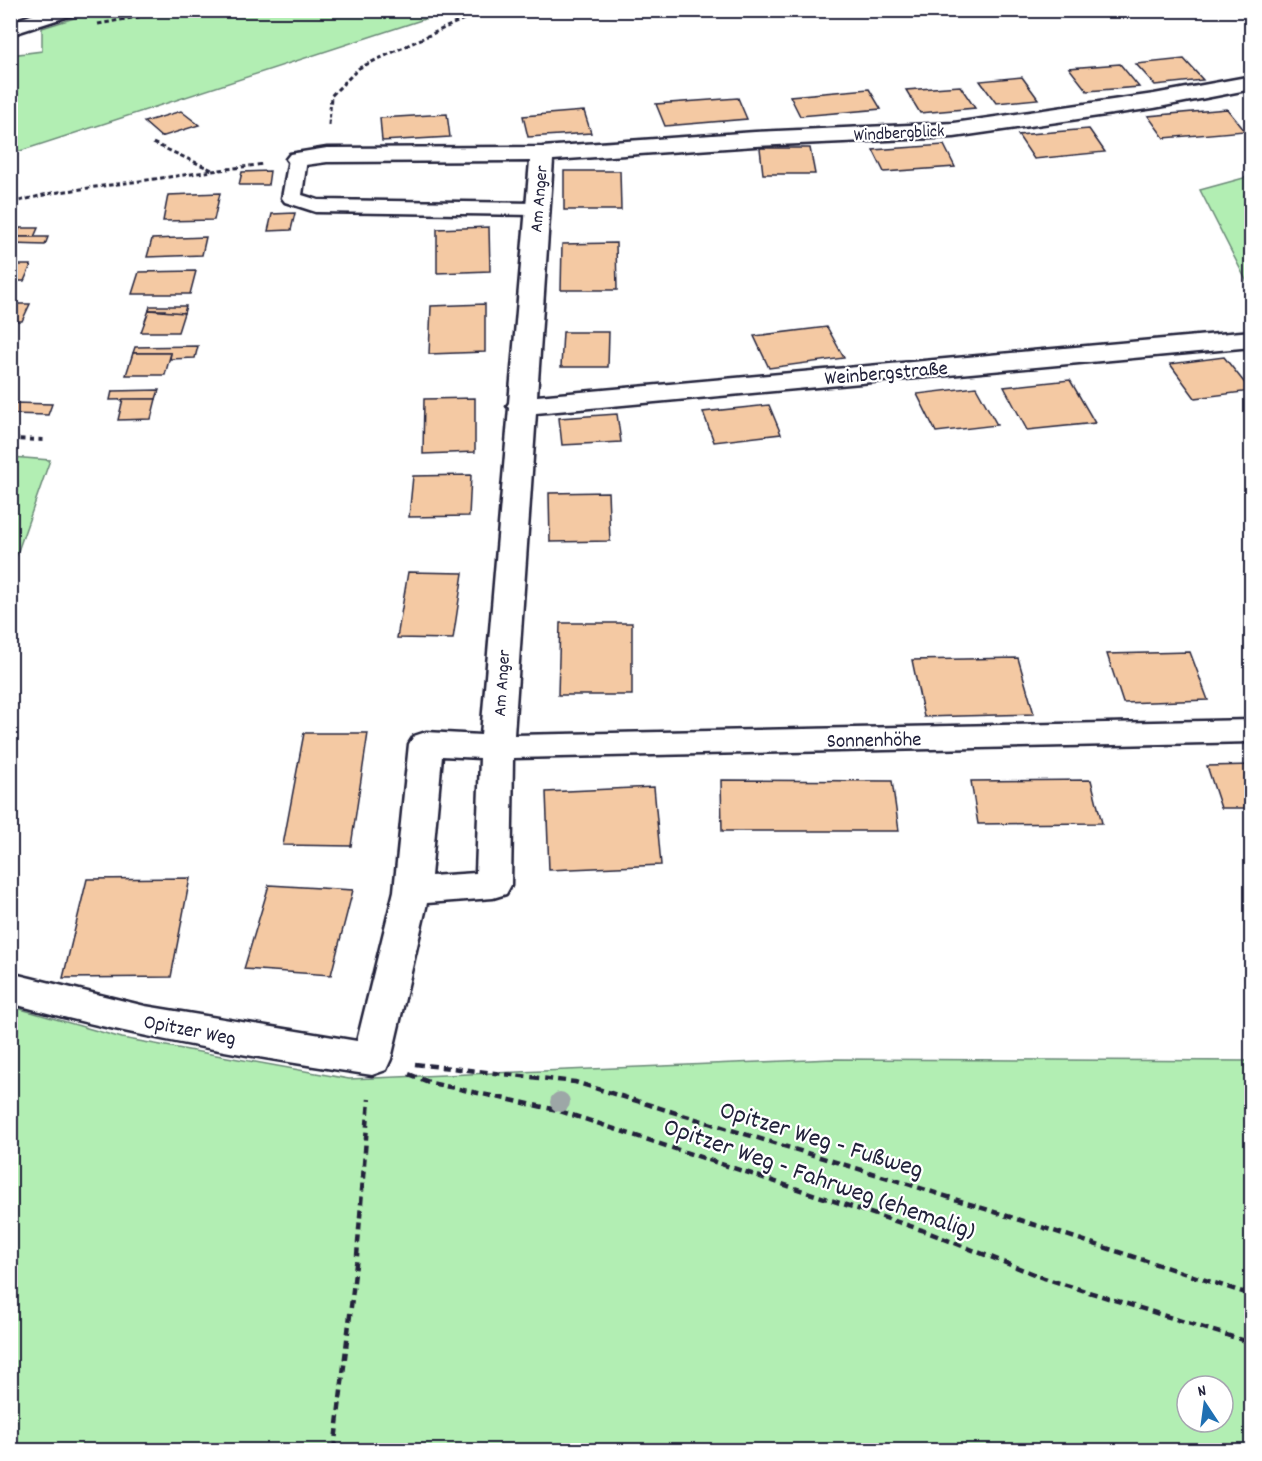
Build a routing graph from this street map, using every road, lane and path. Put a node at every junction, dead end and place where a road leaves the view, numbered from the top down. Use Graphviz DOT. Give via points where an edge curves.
graph roads {
  1 [pos="69,10"];
  2 [pos="483,10"];
  3 [pos="10,29"];
  4 [pos="1251,82"];
  5 [pos="153,143"];
  6 [pos="542,154"];
  7 [pos="327,155"];
  8 [pos="298,159"];
  9 [pos="215,170"];
  10 [pos="13,202"];
  11 [pos="536,209"];
  12 [pos="11,210"];
  13 [pos="1251,339"];
  14 [pos="521,406"];
  15 [pos="10,439"];
  16 [pos="46,440"];
  17 [pos="1251,731"];
  18 [pos="497,747"];
  19 [pos="412,891"];
  20 [pos="10,988"];
  21 [pos="372,1059"];
  22 [pos="1251,1295"];
  23 [pos="1251,1343"];
  24 [pos="334,1450"];
  1 -- 3 [label="street"];
  2 -- 7 [label="path" via="359,68 331,96"];
  4 -- 6 [label="street, Windbergblick" via="1143,103 954,130"];
  5 -- 9 [label="path"];
  6 -- 7 [label="street, Am Anger"];
  6 -- 11 [label="street, Am Anger"];
  7 -- 8 [label="street, Am Anger"];
  8 -- 9 [label="path"];
  8 -- 11 [label="lane" via="292,198 316,206"];
  9 -- 10 [label="path"];
  10 -- 12 [label="path"];
  11 -- 14 [label="street, Am Anger"];
  13 -- 14 [label="street, Weinbergstraße"];
  14 -- 18 [label="street, Am Anger"];
  15 -- 16 [label="path"];
  17 -- 18 [label="street, Sonnenhöhe"];
  18 -- 19 [label="street, Am Anger" via="426,744"];
  18 -- 19 [label="street, Am Anger" via="493,885"];
  19 -- 21 [label="street, Am Anger"];
  20 -- 21 [label="street, Opitzer Weg" via="70,1006 178,1028"];
  21 -- 22 [label="path, Opitzer Weg - Fußweg" via="575,1082"];
  21 -- 23 [label="path, Opitzer Weg - Fahrweg (ehemalig)" via="431,1083 558,1110 922,1230 1044,1278"];
  21 -- 24 [label="path" via="357,1256"];
}
